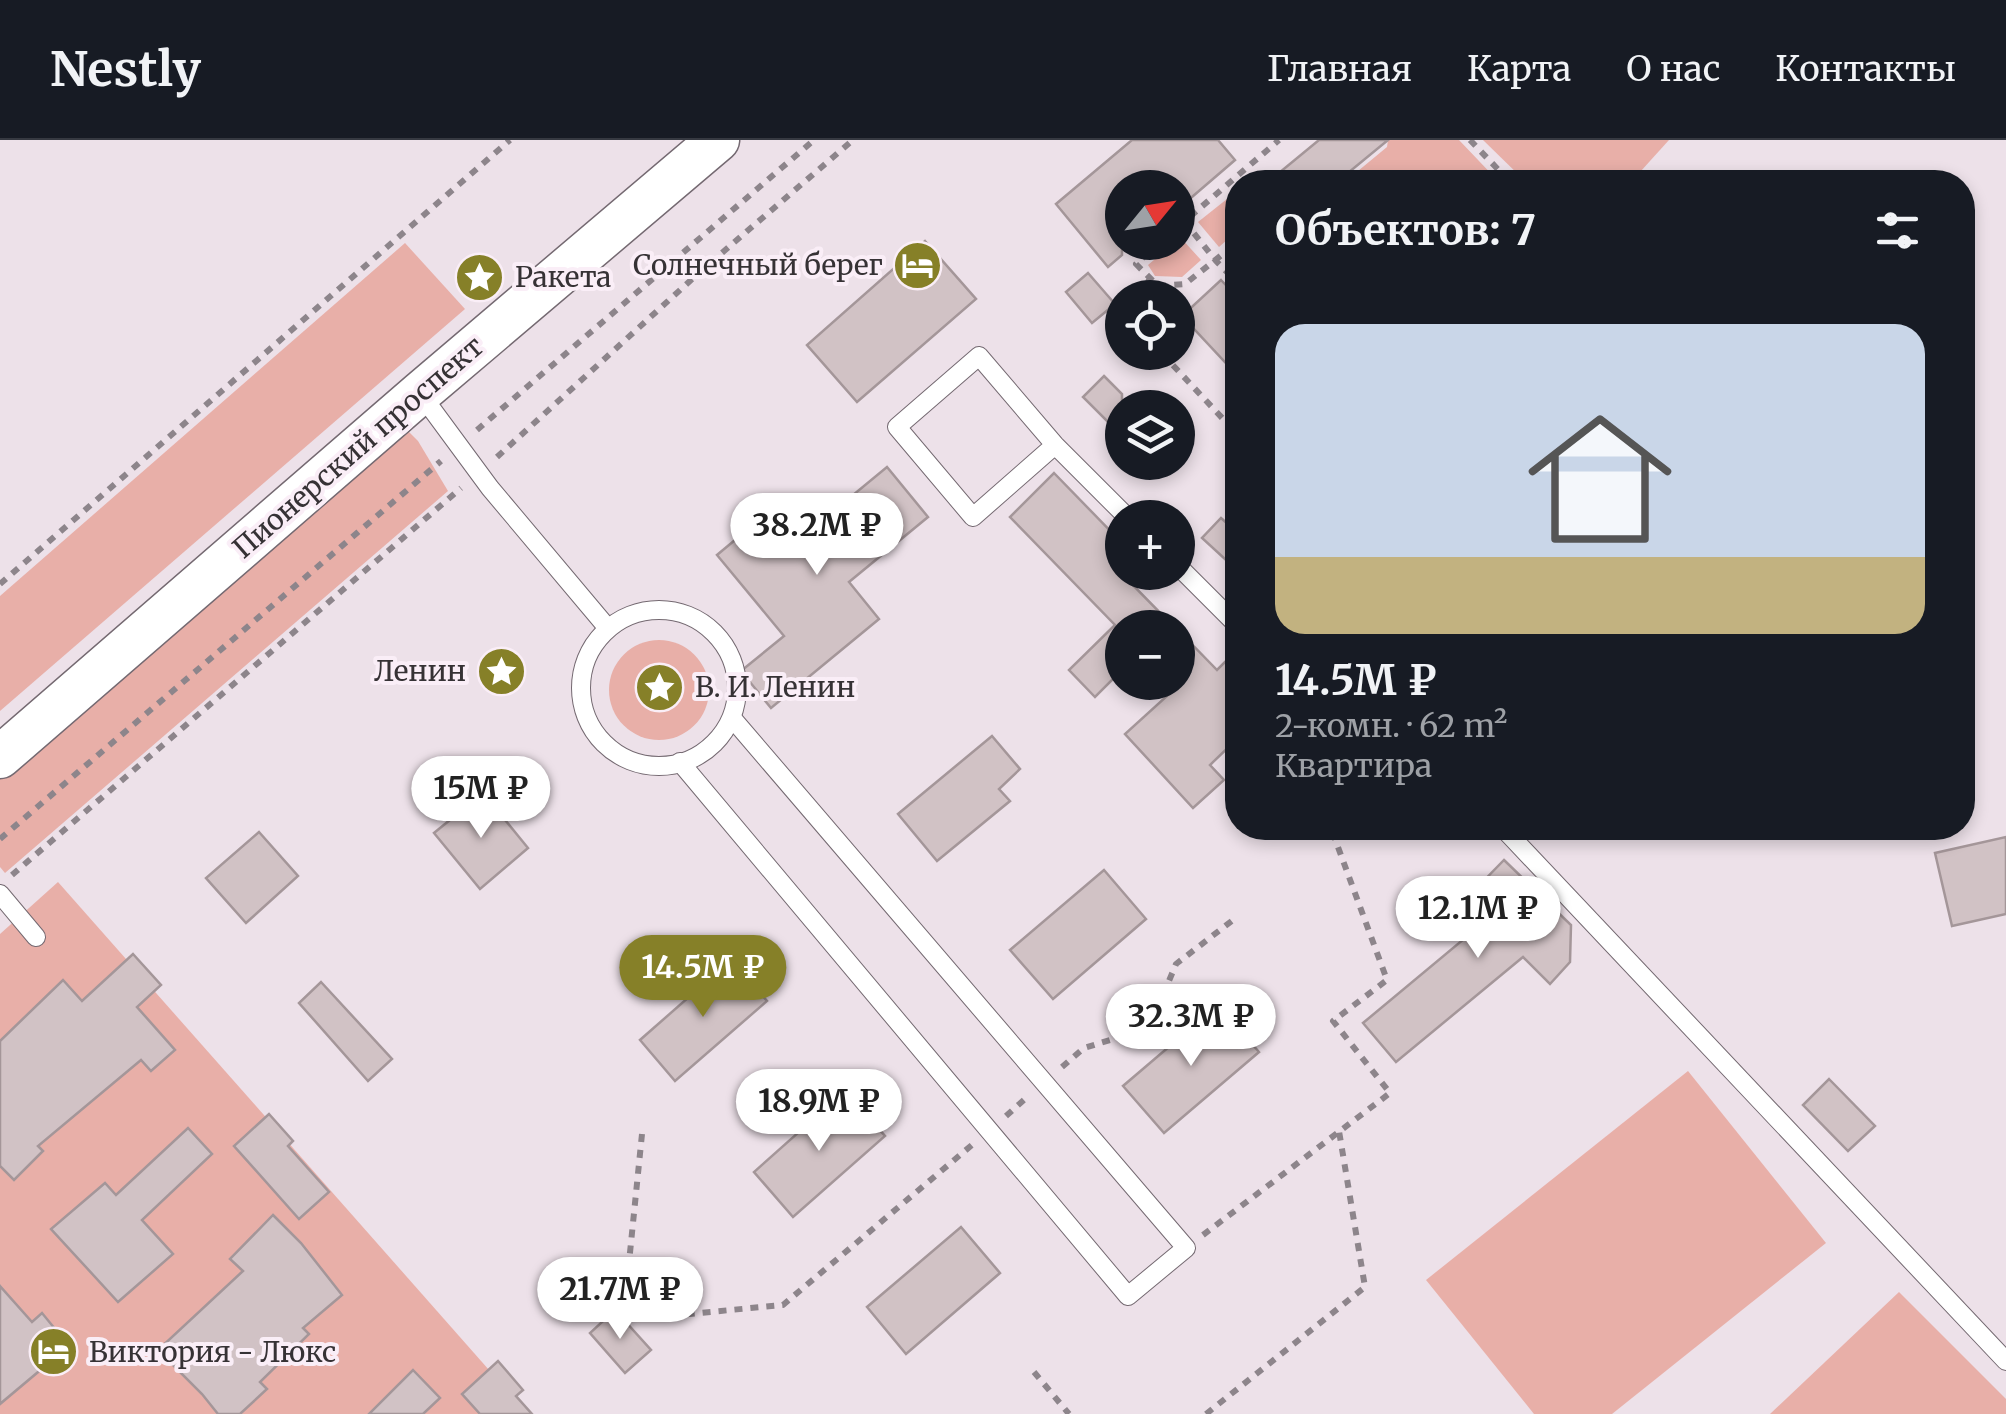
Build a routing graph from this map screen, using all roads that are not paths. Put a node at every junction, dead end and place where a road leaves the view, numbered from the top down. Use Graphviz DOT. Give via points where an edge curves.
graph roads {
  1 [pos="718,140"];
  2 [pos="420,393"];
  3 [pos="1055,445"];
  4 [pos="1110,500"];
  5 [pos="1195,583"];
  6 [pos="1225,613"];
  7 [pos="606,626"];
  8 [pos="732,718"];
  9 [pos="0,757"];
  10 [pos="680,762"];
  11 [pos="1514,840"];
  12 [pos="0,894"];
  13 [pos="36,937"];
  14 [pos="2006,1361"];
  1 -- 2 [label="street, Пионерский проспект"];
  2 -- 7 [label="lane" via="478,474"];
  2 -- 9 [label="street, Пионерский проспект"];
  3 -- 3 [label="lane" via="973,517 897,427 979,356"];
  3 -- 4 [label="lane"];
  5 -- 6 [label="lane"];
  7 -- 8 [label="lane" via="652,609 701,621 734,662 738,691"];
  7 -- 10 [label="lane" via="587,655 580,692 590,726 634,763"];
  8 -- 10 [label="lane" via="695,759"];
  8 -- 10 [label="lane" via="1186,1248 1128,1296"];
  11 -- 14 [label="lane"];
  12 -- 13 [label="lane"];
}
